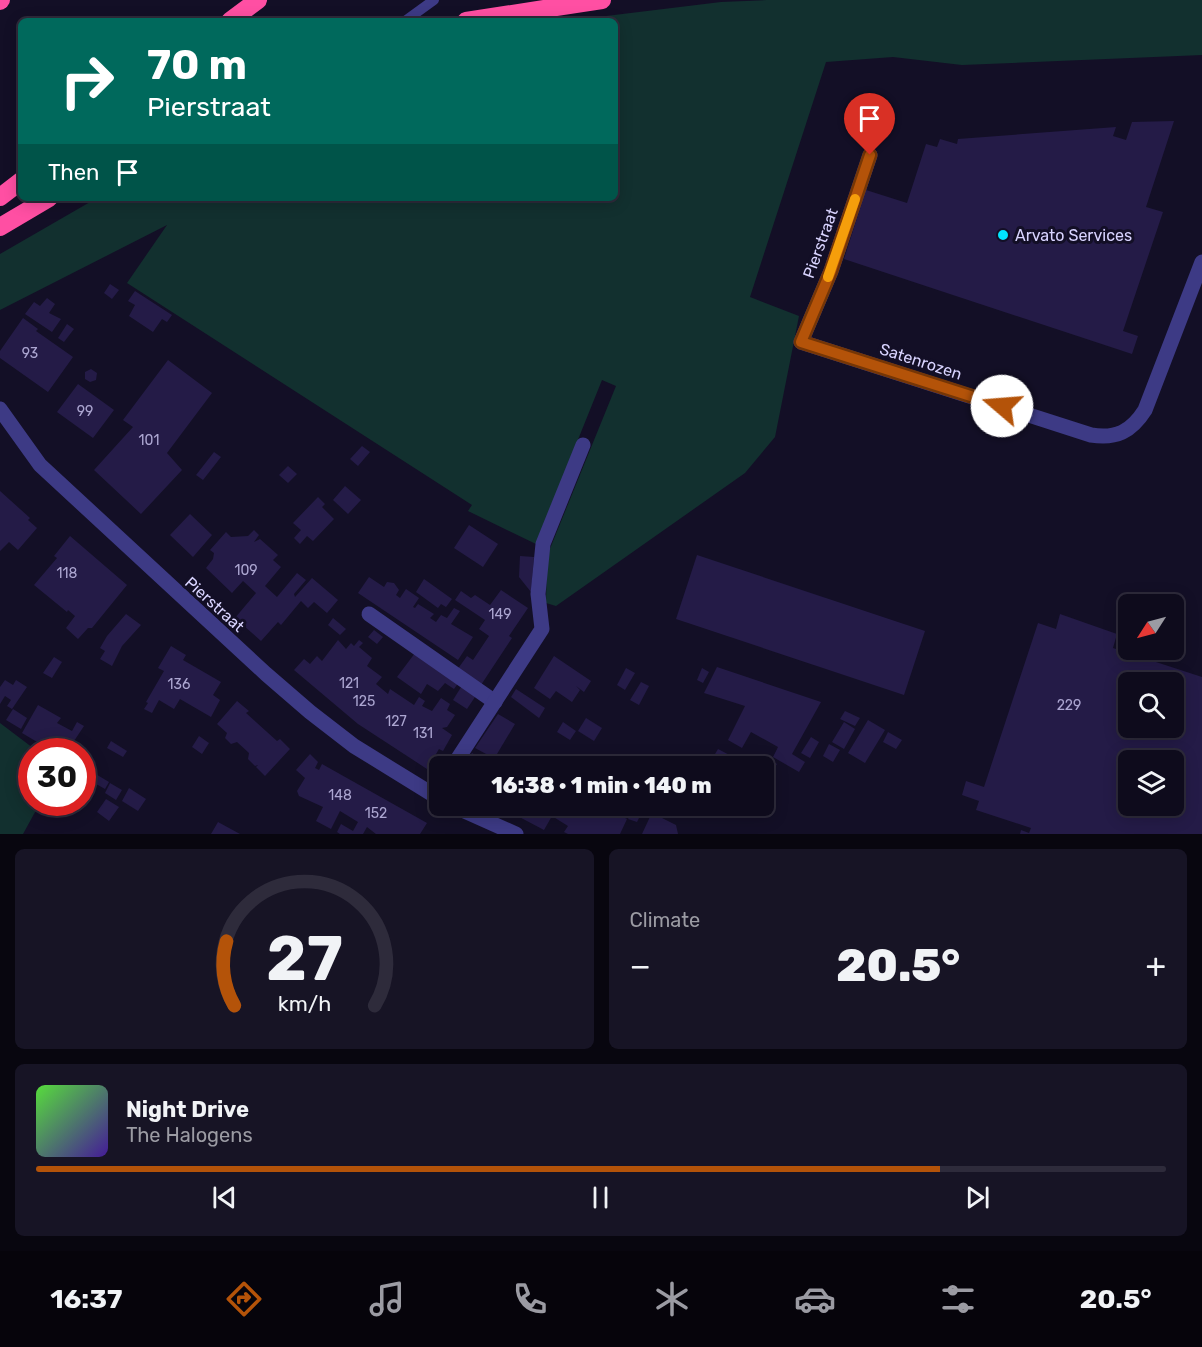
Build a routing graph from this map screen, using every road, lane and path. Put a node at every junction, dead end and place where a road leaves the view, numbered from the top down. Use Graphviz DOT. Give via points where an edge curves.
graph roads {
  1 [pos="258,0"];
  2 [pos="434,0"];
  3 [pos="602,0"];
  4 [pos="234,18"];
  5 [pos="409,18"];
  6 [pos="485,18"];
  7 [pos="870,155"];
  8 [pos="18,183"];
  9 [pos="0,197"];
  10 [pos="45,201"];
  11 [pos="0,227"];
  12 [pos="1202,262"];
  13 [pos="801,342"];
  14 [pos="0,409"];
  15 [pos="583,445"];
  16 [pos="369,614"];
  17 [pos="495,702"];
  18 [pos="460,756"];
  19 [pos="429,789"];
  20 [pos="476,816"];
  21 [pos="516,834"];
  1 -- 4 [label="highway"];
  2 -- 5 [label="lane"];
  3 -- 6 [label="highway"];
  7 -- 13 [label="street, Pierstraat" via="831,271"];
  8 -- 9 [label="highway"];
  10 -- 11 [label="highway"];
  12 -- 13 [label="street, Satenrozen" via="1145,410 1131,428 1115,436 1091,435"];
  14 -- 19 [label="street, Pierstraat" via="40,465 275,682 354,746"];
  15 -- 17 [label="street" via="543,544 538,594 542,630"];
  16 -- 17 [label="street"];
  17 -- 18 [label="street"];
  20 -- 21 [label="street"];
}
